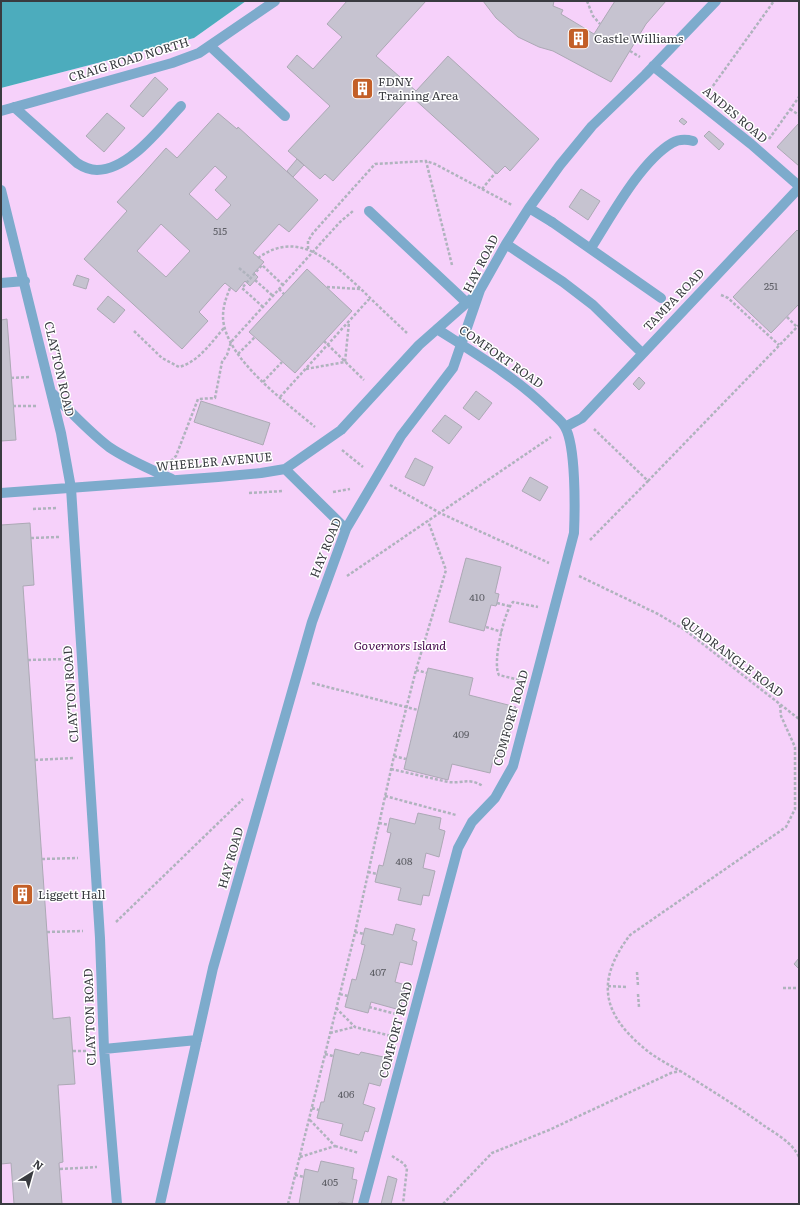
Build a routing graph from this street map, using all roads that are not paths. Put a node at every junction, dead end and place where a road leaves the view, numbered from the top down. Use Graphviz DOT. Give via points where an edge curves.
graph roads {
  1 [pos="275,1"];
  2 [pos="716,1"];
  3 [pos="210,46"];
  4 [pos="653,66"];
  5 [pos="181,106"];
  6 [pos="14,107"];
  7 [pos="1,111"];
  8 [pos="285,116"];
  9 [pos="692,141"];
  10 [pos="799,187"];
  11 [pos="1,190"];
  12 [pos="369,211"];
  13 [pos="528,211"];
  14 [pos="506,244"];
  15 [pos="591,248"];
  16 [pos="25,281"];
  17 [pos="1,282"];
  18 [pos="480,290"];
  19 [pos="661,298"];
  20 [pos="466,302"];
  21 [pos="437,329"];
  22 [pos="461,345"];
  23 [pos="642,353"];
  24 [pos="51,392"];
  25 [pos="565,427"];
  26 [pos="285,469"];
  27 [pos="173,479"];
  28 [pos="71,488"];
  29 [pos="1,494"];
  30 [pos="346,529"];
  31 [pos="197,1040"];
  32 [pos="104,1049"];
  33 [pos="117,1204"];
  34 [pos="160,1204"];
  35 [pos="363,1204"];
  1 -- 3 [label="street, CRAIG ROAD NORTH"];
  2 -- 4 [label="street, HAY ROAD"];
  3 -- 6 [label="street, CRAIG ROAD NORTH" via="172,63"];
  3 -- 8 [label="street"];
  4 -- 10 [label="street, ANDES ROAD" via="701,103"];
  4 -- 13 [label="street, HAY ROAD" via="592,126 560,165"];
  5 -- 6 [label="street" via="134,155 121,164 97,170 87,169 77,163"];
  6 -- 7 [label="street, CRAIG ROAD NORTH"];
  9 -- 15 [label="street" via="685,139 673,142 657,154 633,184"];
  10 -- 23 [label="street, TAMPA ROAD"];
  11 -- 16 [label="street, CLAYTON ROAD"];
  12 -- 20 [label="street"];
  13 -- 14 [label="street, HAY ROAD"];
  13 -- 15 [label="street" via="552,222"];
  14 -- 18 [label="street, HAY ROAD"];
  14 -- 23 [label="street" via="564,282 593,305"];
  15 -- 19 [label="street"];
  16 -- 17 [label="street"];
  16 -- 24 [label="street, CLAYTON ROAD"];
  18 -- 20 [label="street, WHEELER AVENUE"];
  18 -- 22 [label="street, HAY ROAD"];
  20 -- 21 [label="street, WHEELER AVENUE"];
  21 -- 22 [label="street, COMFORT ROAD"];
  21 -- 26 [label="street, WHEELER AVENUE" via="419,345 341,430"];
  22 -- 25 [label="street, COMFORT ROAD" via="535,396"];
  22 -- 30 [label="street, HAY ROAD" via="453,368 401,436"];
  23 -- 25 [label="street, TAMPA ROAD" via="582,418"];
  24 -- 27 [label="street" via="109,447 134,462"];
  24 -- 28 [label="street, CLAYTON ROAD"];
  25 -- 35 [label="street, COMFORT ROAD" via="571,450 575,499 574,533 565,571 513,766 497,795 471,825 458,848"];
  26 -- 27 [label="street, WHEELER AVENUE"];
  26 -- 30 [label="street"];
  27 -- 28 [label="street, WHEELER AVENUE"];
  28 -- 29 [label="street, WHEELER AVENUE"];
  28 -- 32 [label="street, CLAYTON ROAD" via="100,934"];
  30 -- 31 [label="street, HAY ROAD" via="312,622 212,968"];
  31 -- 32 [label="street"];
  31 -- 34 [label="street, HAY ROAD"];
  32 -- 33 [label="street, CLAYTON ROAD"];
}
